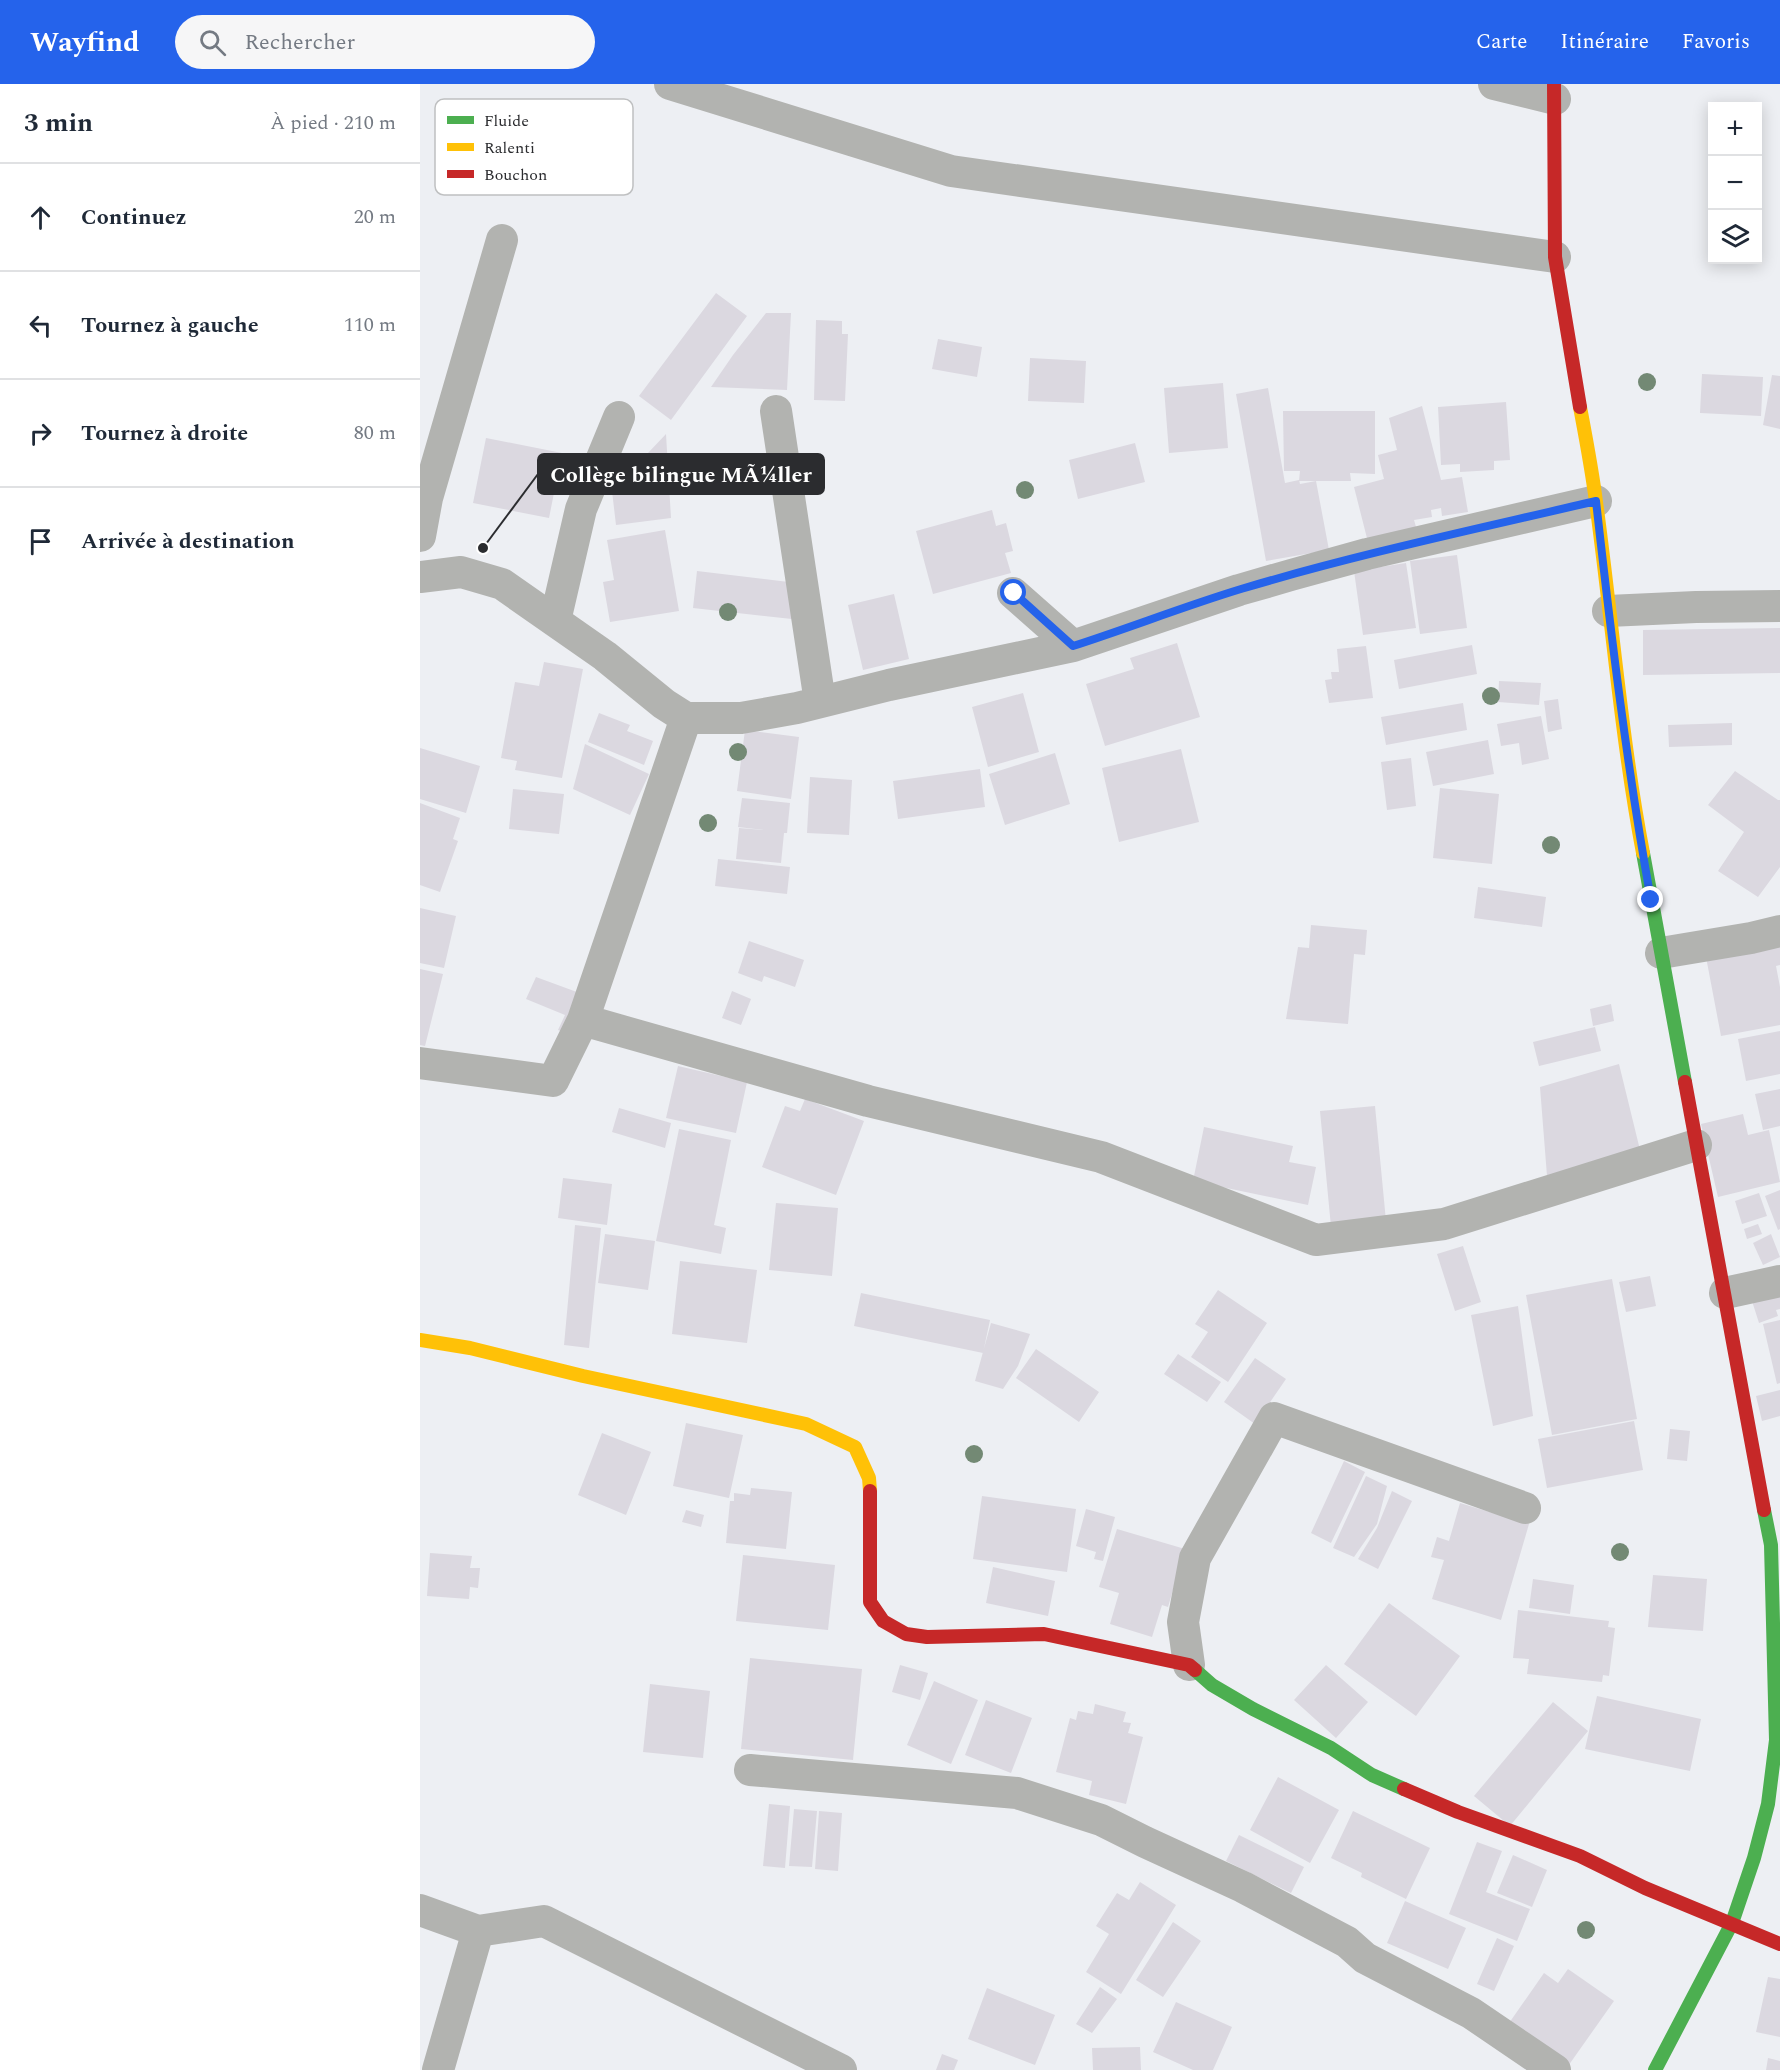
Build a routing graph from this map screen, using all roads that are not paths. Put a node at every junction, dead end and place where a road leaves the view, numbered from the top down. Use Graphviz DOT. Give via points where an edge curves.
graph roads {
  1 [pos="670,84"];
  2 [pos="1494,84"];
  3 [pos="1555,92"];
  4 [pos="502,240"];
  5 [pos="1555,257"];
  6 [pos="776,411"];
  7 [pos="619,417"];
  8 [pos="1596,501"];
  9 [pos="420,536"];
  10 [pos="420,577"];
  11 [pos="1014,593"];
  12 [pos="1780,606"];
  13 [pos="1608,611"];
  14 [pos="555,621"];
  15 [pos="1073,646"];
  16 [pos="820,702"];
  17 [pos="686,718"];
  18 [pos="1780,931"];
  19 [pos="1661,953"];
  20 [pos="583,1020"];
  21 [pos="420,1064"];
  22 [pos="1696,1145"];
  23 [pos="1780,1281"];
  24 [pos="1725,1293"];
  25 [pos="420,1340"];
  26 [pos="1526,1508"];
  27 [pos="1775,1547"];
  28 [pos="1189,1665"];
  29 [pos="750,1770"];
  30 [pos="420,1910"];
  31 [pos="1732,1923"];
  32 [pos="478,1931"];
  33 [pos="1780,1944"];
  34 [pos="438,2070"];
  35 [pos="841,2070"];
  36 [pos="1555,2070"];
  37 [pos="1655,2070"];
  1 -- 5 [label="street" via="951,171"];
  2 -- 3 [label="street"];
  3 -- 5 [label="street"];
  4 -- 9 [label="street" via="427,498"];
  5 -- 8 [label="street"];
  6 -- 16 [label="street"];
  7 -- 14 [label="street" via="580,509"];
  8 -- 13 [label="street"];
  8 -- 15 [label="street" via="1291,575"];
  10 -- 14 [label="street" via="461,572 502,584"];
  11 -- 15 [label="street"];
  12 -- 13 [label="street"];
  13 -- 19 [label="street" via="1634,806"];
  14 -- 17 [label="street"];
  15 -- 16 [label="street"];
  16 -- 17 [label="street" via="741,718"];
  17 -- 20 [label="street"];
  18 -- 19 [label="street"];
  19 -- 22 [label="street"];
  20 -- 21 [label="street" via="553,1081"];
  20 -- 22 [label="street" via="868,1101 1101,1157 1316,1240 1444,1224"];
  22 -- 24 [label="street"];
  23 -- 24 [label="street"];
  24 -- 27 [label="street"];
  25 -- 28 [label="street" via="806,1424 855,1447 870,1485 870,1602 884,1621 906,1634 1044,1635"];
  26 -- 28 [label="street" via="1274,1418 1195,1558 1184,1622"];
  27 -- 31 [label="street" via="1776,1740 1768,1804"];
  28 -- 31 [label="street" via="1212,1685 1331,1748 1372,1775 1458,1812 1580,1856 1645,1888"];
  29 -- 36 [label="street" via="1017,1792 1101,1820 1243,1887 1347,1942 1365,1958 1471,2013"];
  30 -- 32 [label="street"];
  31 -- 33 [label="street"];
  31 -- 37 [label="street"];
  32 -- 34 [label="street"];
  32 -- 35 [label="street" via="544,1921"];
}
